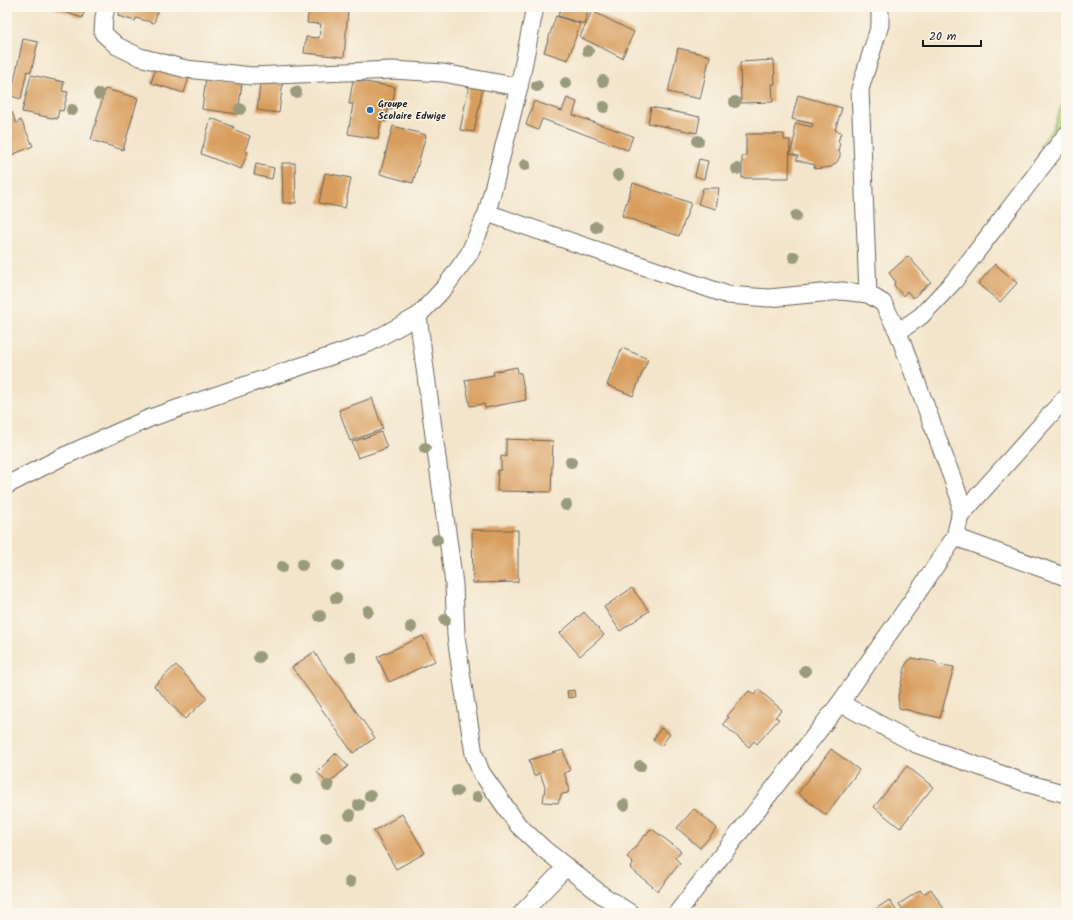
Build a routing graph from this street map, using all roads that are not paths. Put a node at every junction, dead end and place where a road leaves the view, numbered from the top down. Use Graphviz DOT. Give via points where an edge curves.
graph roads {
  1 [pos="106,7"];
  2 [pos="535,7"];
  3 [pos="880,7"];
  4 [pos="519,88"];
  5 [pos="1066,135"];
  6 [pos="487,214"];
  7 [pos="868,294"];
  8 [pos="418,316"];
  9 [pos="898,332"];
  10 [pos="1066,396"];
  11 [pos="7,486"];
  12 [pos="960,516"];
  13 [pos="956,537"];
  14 [pos="1066,578"];
  15 [pos="840,703"];
  16 [pos="1066,794"];
  17 [pos="566,867"];
  18 [pos="522,913"];
  19 [pos="630,913"];
  20 [pos="677,913"];
  1 -- 4 [label="street" via="103,33 117,46 140,57 186,69 252,76 392,70 443,74"];
  2 -- 4 [label="street"];
  3 -- 7 [label="street" via="880,25 860,89"];
  4 -- 6 [label="street"];
  5 -- 9 [label="street" via="954,281 921,316"];
  6 -- 7 [label="street" via="728,294 769,298 842,291"];
  6 -- 8 [label="street" via="469,254 445,288"];
  7 -- 9 [label="street" via="883,303"];
  8 -- 11 [label="street" via="370,343 150,418 62,457"];
  8 -- 17 [label="street" via="454,584 456,636 474,754 481,772 518,825"];
  9 -- 12 [label="street" via="954,481 960,499"];
  10 -- 12 [label="street"];
  12 -- 13 [label="street"];
  13 -- 14 [label="street"];
  13 -- 15 [label="street"];
  15 -- 16 [label="street" via="916,744"];
  15 -- 20 [label="street"];
  17 -- 18 [label="street"];
  17 -- 19 [label="street"];
}
